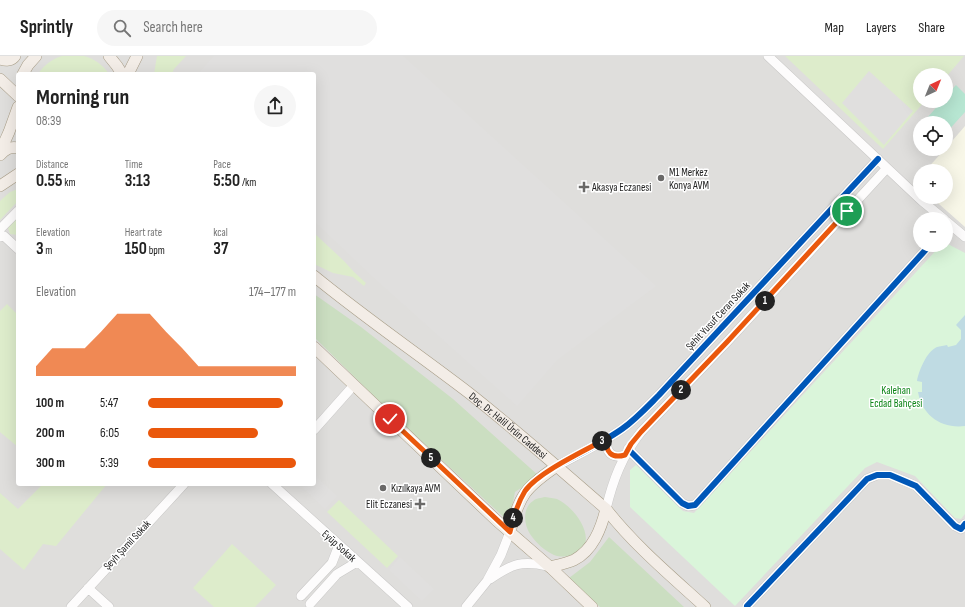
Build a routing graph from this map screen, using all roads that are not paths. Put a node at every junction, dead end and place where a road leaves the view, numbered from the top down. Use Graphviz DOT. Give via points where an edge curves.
graph roads {
  1 [pos="15,56"];
  2 [pos="36,56"];
  3 [pos="109,56"];
  4 [pos="137,56"];
  5 [pos="768,56"];
  6 [pos="0,59"];
  7 [pos="24,72"];
  8 [pos="121,72"];
  9 [pos="129,72"];
  10 [pos="0,79"];
  11 [pos="16,94"];
  12 [pos="16,113"];
  13 [pos="16,148"];
  14 [pos="0,152"];
  15 [pos="0,155"];
  16 [pos="878,159"];
  17 [pos="887,168"];
  18 [pos="16,175"];
  19 [pos="0,186"];
  20 [pos="934,212"];
  21 [pos="16,213"];
  22 [pos="953,228"];
  23 [pos="0,229"];
  24 [pos="0,237"];
  25 [pos="965,237"];
  26 [pos="16,247"];
  27 [pos="924,252"];
  28 [pos="316,278"];
  29 [pos="316,349"];
  30 [pos="354,385"];
  31 [pos="316,428"];
  32 [pos="606,439"];
  33 [pos="626,452"];
  34 [pos="557,466"];
  35 [pos="182,486"];
  36 [pos="274,486"];
  37 [pos="606,509"];
  38 [pos="965,524"];
  39 [pos="510,532"];
  40 [pos="339,545"];
  41 [pos="357,562"];
  42 [pos="550,566"];
  43 [pos="487,581"];
  44 [pos="88,588"];
  45 [pos="301,596"];
  46 [pos="310,604"];
  47 [pos="747,606"];
  48 [pos="71,607"];
  49 [pos="109,607"];
  50 [pos="408,607"];
  51 [pos="466,607"];
  52 [pos="592,607"];
  53 [pos="705,607"];
  1 -- 6 [label="main road" via="9,60"];
  2 -- 7 [label="main road"];
  3 -- 8 [label="main road"];
  4 -- 9 [label="main road"];
  5 -- 16 [label="street"];
  10 -- 11 [label="main road"];
  12 -- 14 [label="main road"];
  13 -- 15 [label="main road" via="10,148"];
  16 -- 17 [label="street"];
  16 -- 32 [label="street, Şehit Yusuf Ceran Sokak" via="659,395 631,422"];
  17 -- 20 [label="street"];
  17 -- 33 [label="street" via="641,432"];
  18 -- 19 [label="main road"];
  21 -- 23 [label="street"];
  22 -- 25 [label="street"];
  24 -- 26 [label="street" via="4,236"];
  27 -- 33 [label="street" via="695,505 688,506 682,503"];
  28 -- 34 [label="main road, Doç. Dr. Halil Ürün Caddesi" via="491,411"];
  29 -- 30 [label="main road"];
  30 -- 31 [label="street"];
  30 -- 39 [label="main road"];
  32 -- 33 [label="street" via="610,454 615,456"];
  32 -- 34 [label="street, Şehit Yusuf Ceran Sokak"];
  33 -- 37 [label="street"];
  34 -- 37 [label="main road, Doç. Dr. Halil Ürün Caddesi"];
  34 -- 39 [label="main road" via="526,490 520,499"];
  35 -- 44 [label="street, Şeyh Şamil Sokak"];
  36 -- 40 [label="street, Eyüp Sokak"];
  37 -- 42 [label="main road" via="600,531 585,552 574,560"];
  37 -- 53 [label="main road, Doç. Dr. Halil Ürün Caddesi" via="636,543"];
  38 -- 47 [label="street" via="961,528 955,526 916,486 890,475 877,475 867,479"];
  39 -- 42 [label="main road"];
  39 -- 43 [label="street"];
  40 -- 41 [label="street, Eyüp Sokak"];
  40 -- 45 [label="street" via="332,563"];
  41 -- 46 [label="street" via="337,574"];
  41 -- 50 [label="street, Eyüp Sokak"];
  42 -- 43 [label="street" via="520,563"];
  42 -- 52 [label="main road"];
  43 -- 51 [label="street"];
  44 -- 48 [label="street, Şeyh Şamil Sokak"];
  44 -- 49 [label="street"];
}
